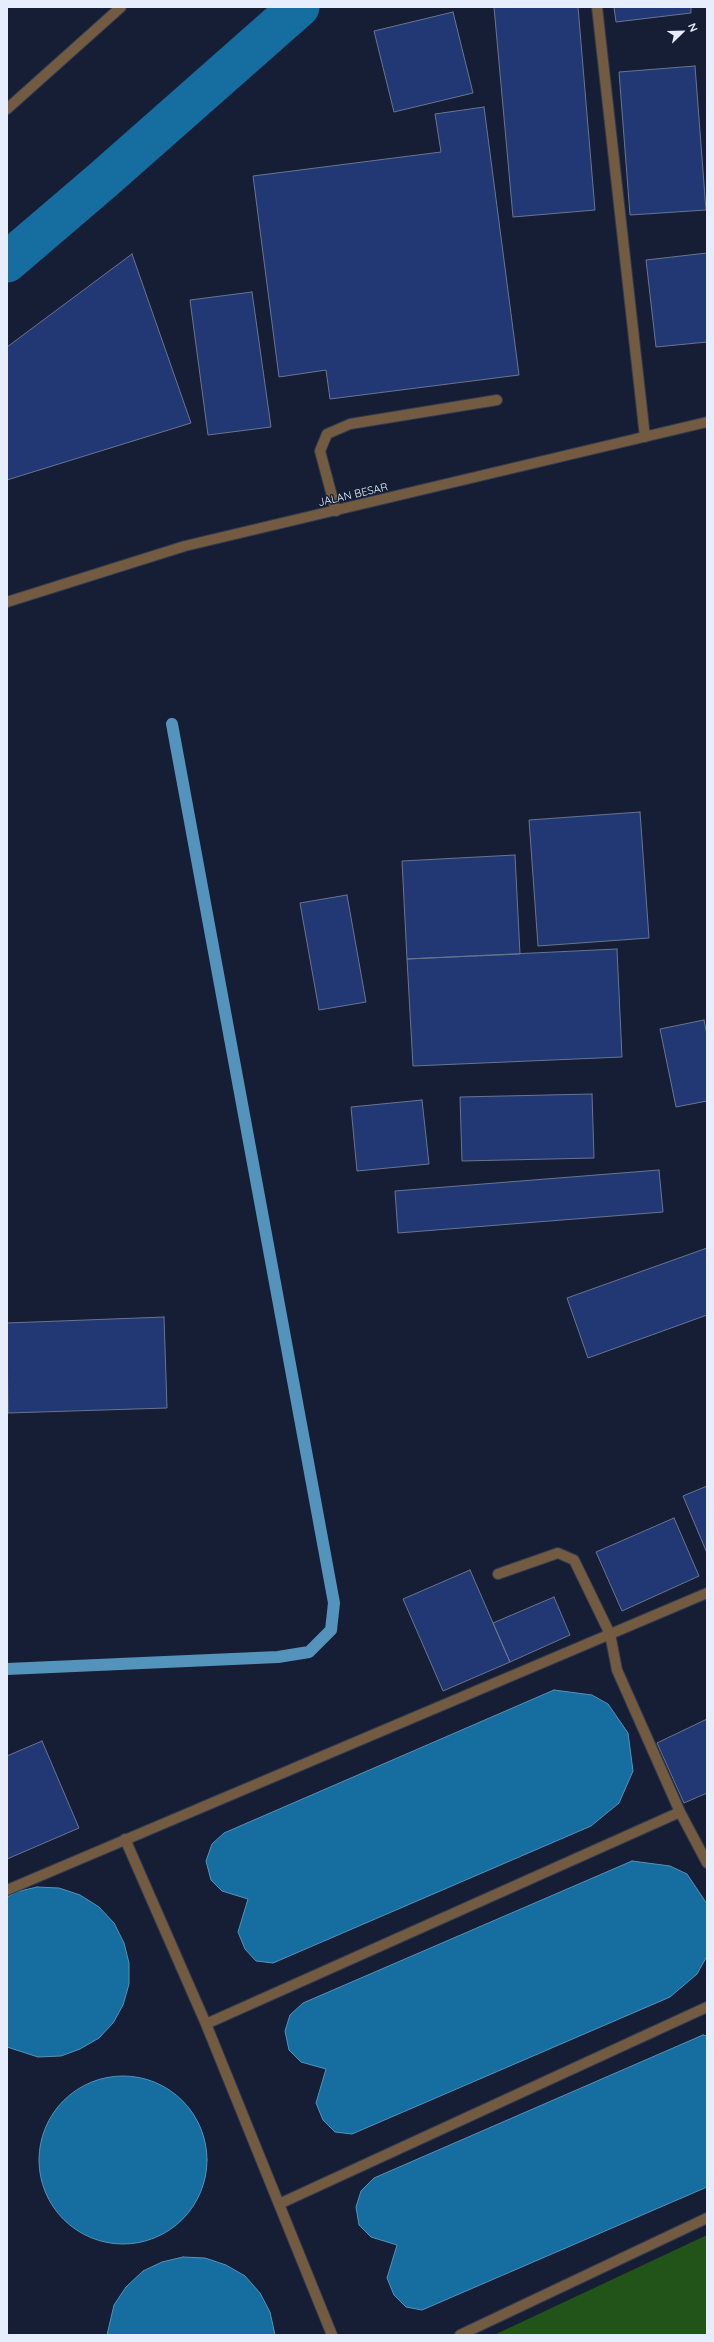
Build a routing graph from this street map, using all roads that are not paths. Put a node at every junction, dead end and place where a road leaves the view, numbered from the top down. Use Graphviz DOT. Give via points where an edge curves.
graph roads {
  1 [pos="121,7"];
  2 [pos="597,7"];
  3 [pos="7,109"];
  4 [pos="497,400"];
  5 [pos="707,422"];
  6 [pos="644,437"];
  7 [pos="336,511"];
  8 [pos="7,602"];
  9 [pos="498,1574"];
  10 [pos="707,1593"];
  11 [pos="610,1634"];
  12 [pos="680,1812"];
  13 [pos="125,1839"];
  14 [pos="707,1863"];
  15 [pos="7,1890"];
  16 [pos="707,2007"];
  17 [pos="206,2024"];
  18 [pos="279,2204"];
  19 [pos="707,2218"];
  20 [pos="332,2335"];
  21 [pos="460,2335"];
  1 -- 3 [label="street"];
  2 -- 6 [label="street"];
  4 -- 7 [label="street" via="350,424 327,434 320,451"];
  5 -- 6 [label="street, JALAN BESAR"];
  6 -- 7 [label="street, JALAN BESAR"];
  7 -- 8 [label="street, JALAN BESAR" via="185,546"];
  9 -- 11 [label="street" via="558,1553 574,1560"];
  10 -- 11 [label="street"];
  11 -- 12 [label="street" via="618,1670"];
  11 -- 13 [label="street"];
  12 -- 14 [label="street"];
  12 -- 17 [label="street"];
  13 -- 15 [label="street"];
  13 -- 17 [label="street"];
  16 -- 18 [label="street"];
  17 -- 18 [label="street"];
  18 -- 20 [label="street"];
  19 -- 21 [label="street"];
}
